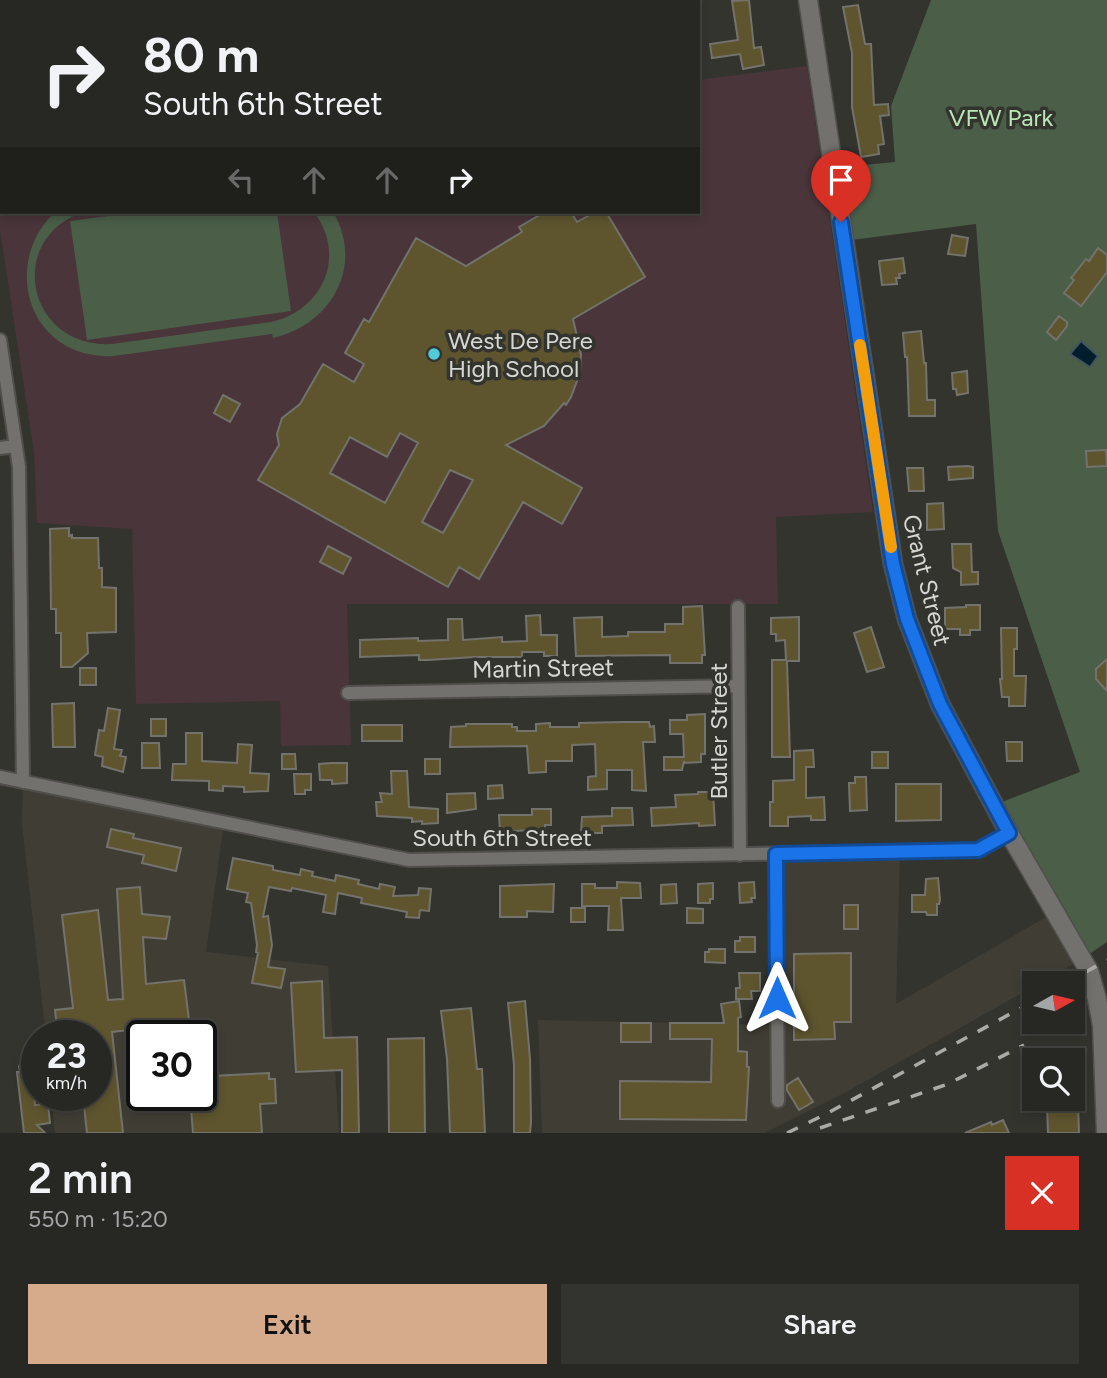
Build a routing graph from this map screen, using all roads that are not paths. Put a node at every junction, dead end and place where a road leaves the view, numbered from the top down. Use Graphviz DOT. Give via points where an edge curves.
graph roads {
  1 [pos="808,0"];
  2 [pos="0,340"];
  3 [pos="16,446"];
  4 [pos="0,448"];
  5 [pos="738,607"];
  6 [pos="738,686"];
  7 [pos="348,692"];
  8 [pos="0,777"];
  9 [pos="23,782"];
  10 [pos="1009,833"];
  11 [pos="776,854"];
  12 [pos="740,855"];
  13 [pos="1106,1089"];
  14 [pos="778,1101"];
  15 [pos="1106,1133"];
  1 -- 10 [label="street, Grant Street" via="893,564 907,619 940,704"];
  2 -- 3 [label="street"];
  3 -- 4 [label="street"];
  3 -- 9 [label="street"];
  5 -- 6 [label="street, Butler Street"];
  6 -- 7 [label="street, Martin Street"];
  6 -- 12 [label="street, Butler Street"];
  8 -- 9 [label="street, South 6th Street"];
  9 -- 12 [label="street, South 6th Street" via="409,860"];
  10 -- 11 [label="street, South 6th Street" via="978,850"];
  10 -- 13 [label="street, Grant Street" via="1088,971 1102,1026"];
  11 -- 12 [label="street, South 6th Street"];
  11 -- 14 [label="street"];
  13 -- 15 [label="street, Grant Street"];
}
